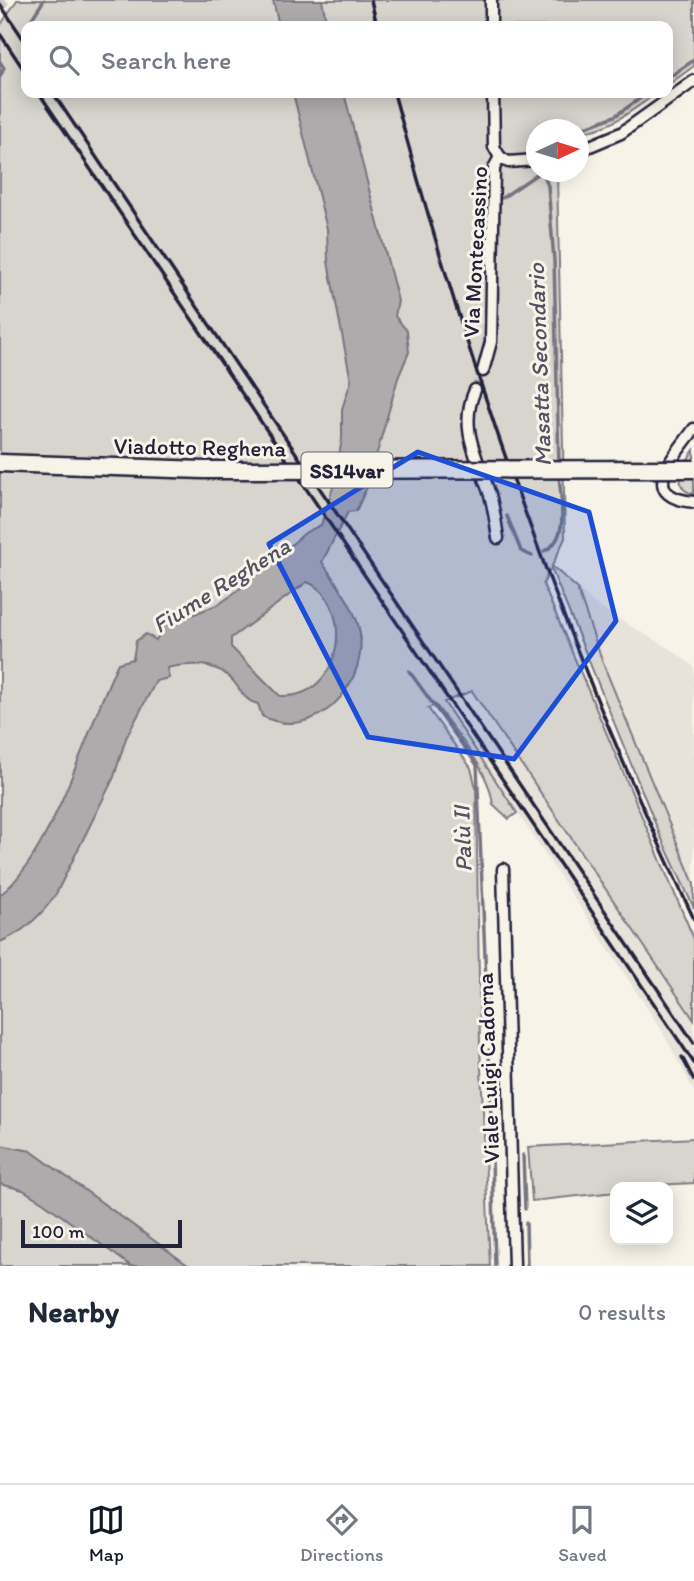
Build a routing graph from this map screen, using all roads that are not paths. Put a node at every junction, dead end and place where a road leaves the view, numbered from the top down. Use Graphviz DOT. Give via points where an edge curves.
graph roads {
  1 [pos="491,0"];
  2 [pos="491,21"];
  3 [pos="694,81"];
  4 [pos="673,96"];
  5 [pos="493,98"];
  6 [pos="670,98"];
  7 [pos="589,147"];
  8 [pos="500,157"];
  9 [pos="526,161"];
  10 [pos="483,371"];
  11 [pos="475,390"];
  12 [pos="694,429"];
  13 [pos="0,463"];
  14 [pos="694,469"];
  15 [pos="694,502"];
  16 [pos="498,538"];
  17 [pos="503,869"];
  18 [pos="514,1266"];
  1 -- 2 [label="street"];
  3 -- 4 [label="street"];
  5 -- 8 [label="street, Via Montecassino" via="494,147"];
  6 -- 7 [label="street" via="621,133"];
  8 -- 9 [label="street" via="508,162"];
  8 -- 10 [label="street, Via Montecassino" via="494,168 491,342"];
  11 -- 16 [label="street" via="469,402 468,432 490,494"];
  12 -- 15 [label="street" via="664,470 663,481 665,492 673,499"];
  13 -- 14 [label="highway, Viadotto Reghena / SS14var, bridge" via="203,470"];
  17 -- 18 [label="street, Viale Luigi Cadorna"];
}
